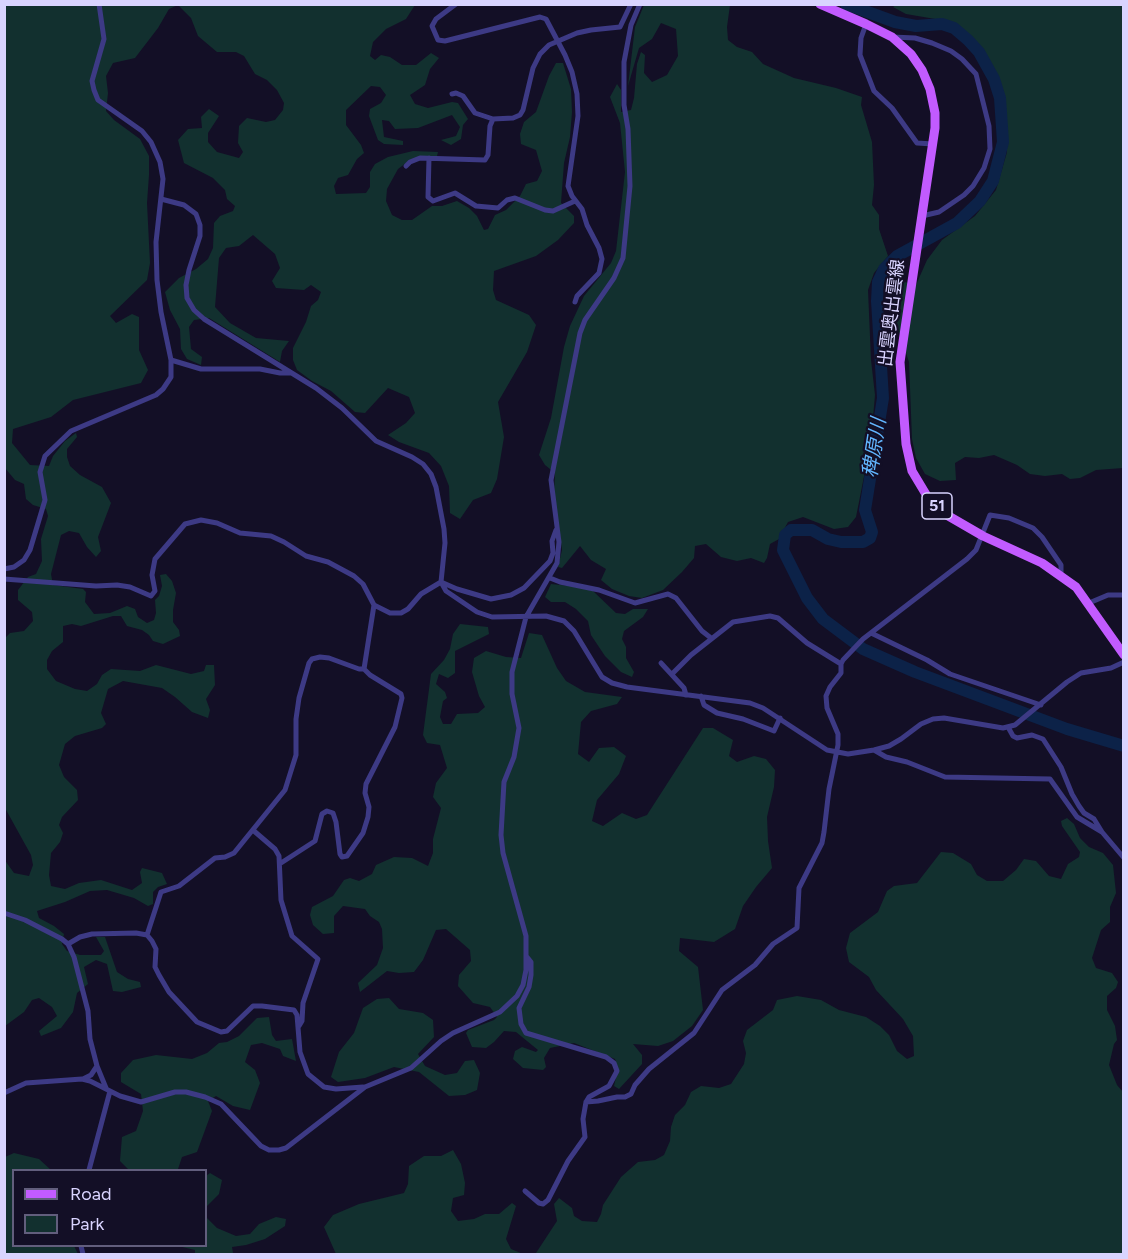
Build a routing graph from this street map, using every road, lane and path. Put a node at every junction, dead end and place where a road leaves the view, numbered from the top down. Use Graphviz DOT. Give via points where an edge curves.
graph roads {
  1 [pos="99,4"];
  2 [pos="456,4"];
  3 [pos="631,4"];
  4 [pos="640,4"];
  5 [pos="820,4"];
  6 [pos="837,8"];
  7 [pos="866,24"];
  8 [pos="892,37"];
  9 [pos="557,41"];
  10 [pos="452,93"];
  11 [pos="493,119"];
  12 [pos="933,144"];
  13 [pos="429,158"];
  14 [pos="406,166"];
  15 [pos="161,199"];
  16 [pos="575,201"];
  17 [pos="922,216"];
  18 [pos="575,302"];
  19 [pos="171,360"];
  20 [pos="290,373"];
  21 [pos="557,529"];
  22 [pos="983,536"];
  23 [pos="4,569"];
  24 [pos="1060,574"];
  25 [pos="550,578"];
  26 [pos="4,579"];
  27 [pos="441,582"];
  28 [pos="1124,595"];
  29 [pos="1089,603"];
  30 [pos="374,604"];
  31 [pos="526,617"];
  32 [pos="871,633"];
  33 [pos="711,638"];
  34 [pos="1124,654"];
  35 [pos="1124,662"];
  36 [pos="661,663"];
  37 [pos="841,664"];
  38 [pos="364,669"];
  39 [pos="672,674"];
  40 [pos="686,695"];
  41 [pos="701,696"];
  42 [pos="1038,707"];
  43 [pos="780,718"];
  44 [pos="1008,727"];
  45 [pos="874,750"];
  46 [pos="839,754"];
  47 [pos="254,831"];
  48 [pos="1102,832"];
  49 [pos="1124,858"];
  50 [pos="281,863"];
  51 [pos="4,913"];
  52 [pos="147,936"];
  53 [pos="68,944"];
  54 [pos="527,957"];
  55 [pos="298,1028"];
  56 [pos="97,1066"];
  57 [pos="82,1079"];
  58 [pos="365,1087"];
  59 [pos="108,1090"];
  60 [pos="4,1093"];
  61 [pos="586,1102"];
  62 [pos="89,1169"];
  63 [pos="525,1191"];
  1 -- 15 [label="street" via="104,39 94,90 98,100 142,131 151,142 163,179"];
  2 -- 9 [label="street" via="432,26 438,40 540,17 546,19"];
  3 -- 9 [label="street" via="620,27 591,30"];
  4 -- 21 [label="street" via="630,25 624,62 630,186 623,258 580,333 551,480"];
  5 -- 6 [label="main road, 出雲奥出雲線 / 51"];
  6 -- 7 [label="main road, 出雲奥出雲線 / 51"];
  7 -- 8 [label="main road, 出雲奥出雲線 / 51"];
  7 -- 12 [label="street" via="860,54 874,91 892,108 917,143"];
  8 -- 12 [label="main road, 出雲奥出雲線 / 51" via="911,54 930,89 935,113"];
  8 -- 17 [label="street" via="932,42 962,59 976,74 989,126 990,149 972,186 939,212"];
  9 -- 11 [label="street" via="540,54 520,115"];
  9 -- 16 [label="street" via="572,72 577,94 578,116 568,186"];
  10 -- 11 [label="street" via="463,96 475,113"];
  11 -- 13 [label="street" via="484,160"];
  12 -- 17 [label="main road, 出雲奥出雲線 / 51"];
  13 -- 14 [label="street"];
  13 -- 16 [label="street" via="428,197 433,201 455,193 476,206 498,208 515,198 553,211"];
  15 -- 19 [label="street" via="157,280"];
  15 -- 20 [label="street" via="184,205 196,214 200,225 186,285 187,298 194,310"];
  16 -- 18 [label="street" via="602,259 599,273"];
  17 -- 22 [label="main road, 出雲奥出雲線 / 51" via="900,362 906,444 912,471 930,501"];
  19 -- 20 [label="street" via="201,369"];
  19 -- 23 [label="street" via="171,377 164,389 71,431 45,456 40,472 45,500 30,550 24,560"];
  20 -- 27 [label="street" via="342,408 376,441 412,457 431,474 445,543"];
  21 -- 25 [label="street" via="559,553"];
  21 -- 27 [label="street" via="550,561 524,588 511,595 491,599"];
  22 -- 24 [label="main road, 出雲奥出雲線 / 51"];
  22 -- 24 [label="street" via="990,515 1021,522 1042,537 1061,565"];
  22 -- 32 [label="street" via="967,559"];
  24 -- 29 [label="main road, 出雲奥出雲線 / 51"];
  25 -- 31 [label="street"];
  25 -- 33 [label="street" via="635,603 668,594"];
  26 -- 30 [label="street" via="117,585 152,596 155,559 185,524 201,520 240,533 270,536 306,556 328,562 363,584"];
  27 -- 30 [label="street" via="401,613 382,610"];
  27 -- 31 [label="street" via="446,591 477,612 492,617"];
  28 -- 29 [label="street" via="1108,595"];
  29 -- 34 [label="main road, 出雲奥出雲線 / 51"];
  30 -- 38 [label="street"];
  31 -- 40 [label="street" via="546,616 564,621 602,677 612,683"];
  31 -- 54 [label="street" via="512,672 519,728 514,758 504,782 501,835 523,921"];
  32 -- 37 [label="street"];
  32 -- 42 [label="street" via="962,678"];
  33 -- 37 [label="street" via="733,622 770,616"];
  33 -- 39 [label="street"];
  35 -- 42 [label="street" via="1081,674"];
  36 -- 39 [label="street"];
  37 -- 46 [label="street" via="841,673 826,696 838,734"];
  38 -- 47 [label="street" via="320,657 309,663 296,719 296,754 285,790"];
  38 -- 50 [label="street" via="402,698 395,727 366,784 369,807 363,833 347,856 342,857 336,822 333,813 327,811 322,814 315,841"];
  39 -- 40 [label="street"];
  40 -- 41 [label="street"];
  41 -- 43 [label="street" via="750,703"];
  41 -- 43 [label="street" via="704,705 717,713 774,731"];
  42 -- 44 [label="street" via="1021,722"];
  43 -- 46 [label="street"];
  44 -- 45 [label="street" via="933,719"];
  44 -- 48 [label="street" via="1017,738 1032,735 1043,740 1079,806"];
  45 -- 46 [label="street"];
  45 -- 48 [label="street" via="945,777 1050,778 1077,817"];
  46 -- 61 [label="street" via="829,789 822,843 799,888 797,928 722,990 694,1033 649,1069 630,1094"];
  47 -- 50 [label="street" via="275,849"];
  47 -- 52 [label="street" via="234,853 215,858 179,886 161,892"];
  48 -- 49 [label="street"];
  50 -- 55 [label="street" via="281,900 292,936 318,959"];
  51 -- 53 [label="street"];
  52 -- 53 [label="street" via="92,934"];
  52 -- 55 [label="street" via="156,949 155,967 159,975 197,1022 228,1031 253,1006 262,1006 294,1010"];
  53 -- 56 [label="street" via="83,992"];
  54 -- 58 [label="street" via="523,985 508,1006 453,1033 411,1068"];
  54 -- 61 [label="street" via="531,962 530,987 519,1008 526,1033 606,1057 618,1071 609,1086"];
  55 -- 58 [label="street" via="304,1066 316,1083 336,1089"];
  56 -- 57 [label="street"];
  56 -- 59 [label="street"];
  57 -- 59 [label="street"];
  57 -- 60 [label="street" via="26,1083"];
  58 -- 59 [label="street" via="279,1150 261,1146 230,1111 206,1097 175,1092 141,1102"];
  59 -- 62 [label="street"];
  61 -- 63 [label="street" via="585,1137 548,1200 539,1203"];
}
